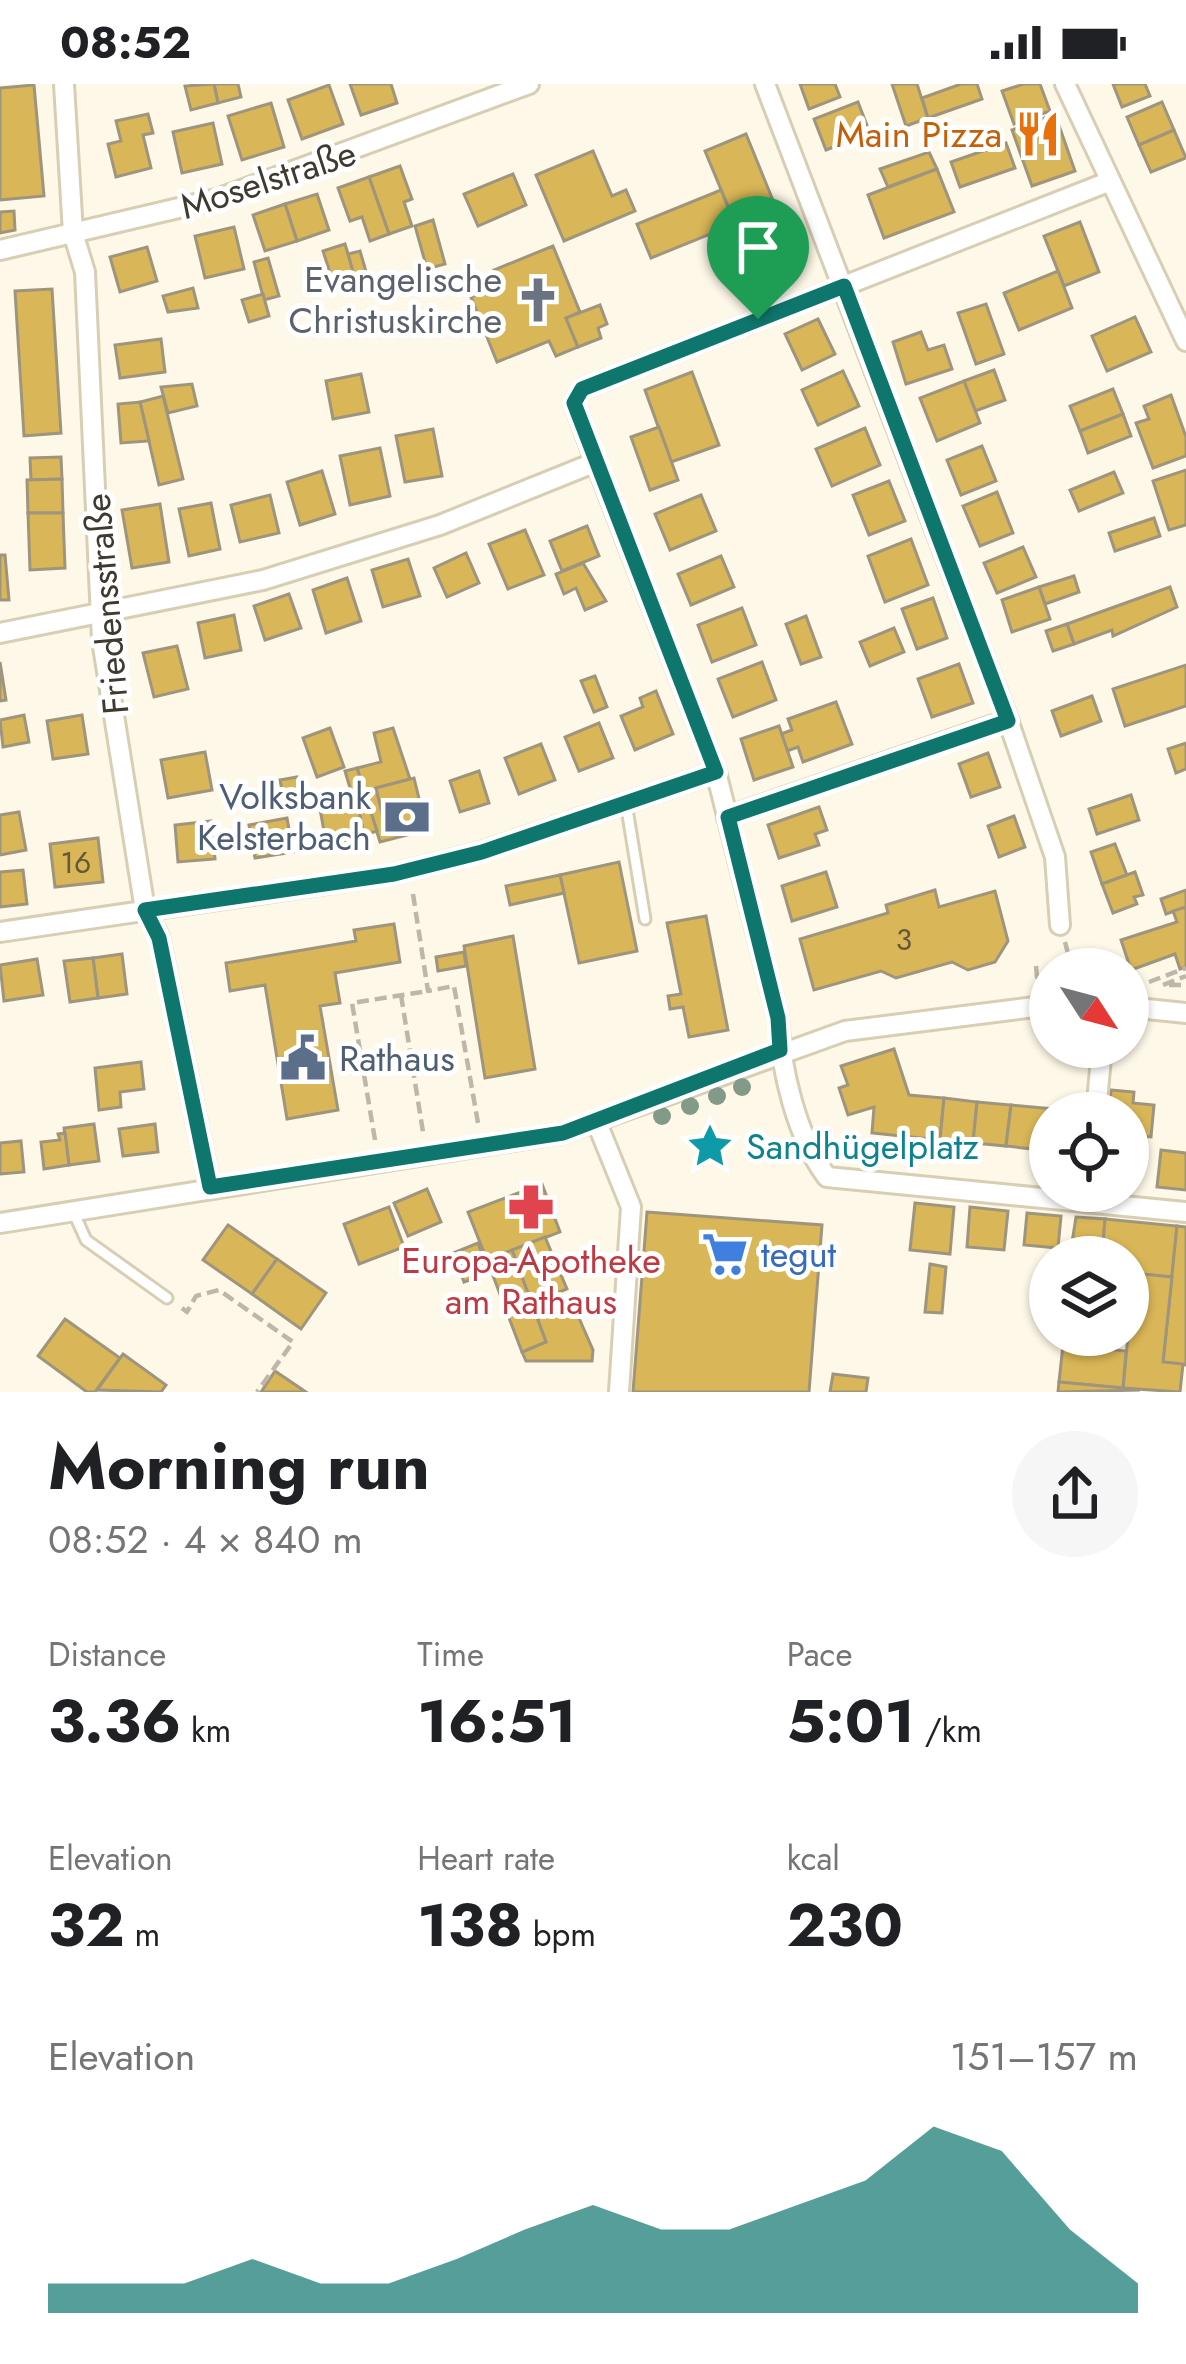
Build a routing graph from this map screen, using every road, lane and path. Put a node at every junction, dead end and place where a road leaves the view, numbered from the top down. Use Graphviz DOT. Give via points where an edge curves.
graph roads {
  1 [pos="64,84"];
  2 [pos="529,84"];
  3 [pos="765,84"];
  4 [pos="1065,84"];
  5 [pos="1108,182"];
  6 [pos="73,233"];
  7 [pos="0,250"];
  8 [pos="844,286"];
  9 [pos="1186,341"];
  10 [pos="596,462"];
  11 [pos="101,613"];
  12 [pos="0,633"];
  13 [pos="1008,721"];
  14 [pos="716,772"];
  15 [pos="626,802"];
  16 [pos="728,817"];
  17 [pos="409,870"];
  18 [pos="145,910"];
  19 [pos="646,919"];
  20 [pos="1060,925"];
  21 [pos="0,932"];
  22 [pos="1186,972"];
  23 [pos="1149,982"];
  24 [pos="1186,985"];
  25 [pos="428,991"];
  26 [pos="401,995"];
  27 [pos="1029,1006"];
  28 [pos="1149,1009"];
  29 [pos="1186,1013"];
  30 [pos="780,1050"];
  31 [pos="597,1123"];
  32 [pos="482,1148"];
  33 [pos="427,1158"];
  34 [pos="379,1164"];
  35 [pos="210,1187"];
  36 [pos="1029,1192"];
  37 [pos="1149,1206"];
  38 [pos="73,1211"];
  39 [pos="1186,1212"];
  40 [pos="0,1223"];
  41 [pos="167,1298"];
  42 [pos="257,1392"];
  43 [pos="619,1392"];
  1 -- 6 [label="street, Friedensstraße"];
  2 -- 6 [label="street, Moselstraße" via="286,177"];
  3 -- 8 [label="street"];
  4 -- 5 [label="street"];
  5 -- 8 [label="street"];
  5 -- 9 [label="street" via="1126,205"];
  6 -- 7 [label="street, Moselstraße"];
  6 -- 11 [label="street, Friedensstraße" via="85,272"];
  8 -- 10 [label="street" via="582,389 574,403"];
  8 -- 13 [label="street"];
  10 -- 11 [label="street" via="263,580"];
  10 -- 14 [label="street"];
  11 -- 12 [label="street"];
  11 -- 18 [label="street, Friedensstraße"];
  13 -- 16 [label="street"];
  13 -- 20 [label="street" via="1055,857"];
  14 -- 15 [label="street"];
  14 -- 16 [label="street"];
  15 -- 17 [label="street"];
  15 -- 19 [label="lane"];
  16 -- 30 [label="street"];
  17 -- 18 [label="street"];
  17 -- 25 [label="path"];
  18 -- 21 [label="street"];
  18 -- 35 [label="street, Friedensstraße" via="159,938"];
  22 -- 23 [label="path"];
  22 -- 24 [label="path" via="1163,985"];
  25 -- 26 [label="path"];
  25 -- 32 [label="path" via="454,986"];
  26 -- 33 [label="path"];
  26 -- 34 [label="path" via="352,1003"];
  27 -- 30 [label="street" via="906,1020"];
  28 -- 29 [label="street"];
  30 -- 31 [label="street"];
  30 -- 36 [label="street" via="826,1177"];
  31 -- 32 [label="street"];
  31 -- 43 [label="street" via="631,1207"];
  32 -- 33 [label="street"];
  33 -- 34 [label="street"];
  34 -- 35 [label="street"];
  35 -- 38 [label="street"];
  37 -- 39 [label="street"];
  38 -- 40 [label="street"];
  38 -- 41 [label="lane" via="86,1240"];
  41 -- 42 [label="path" via="187,1312 196,1296 219,1290 292,1342"];
}
